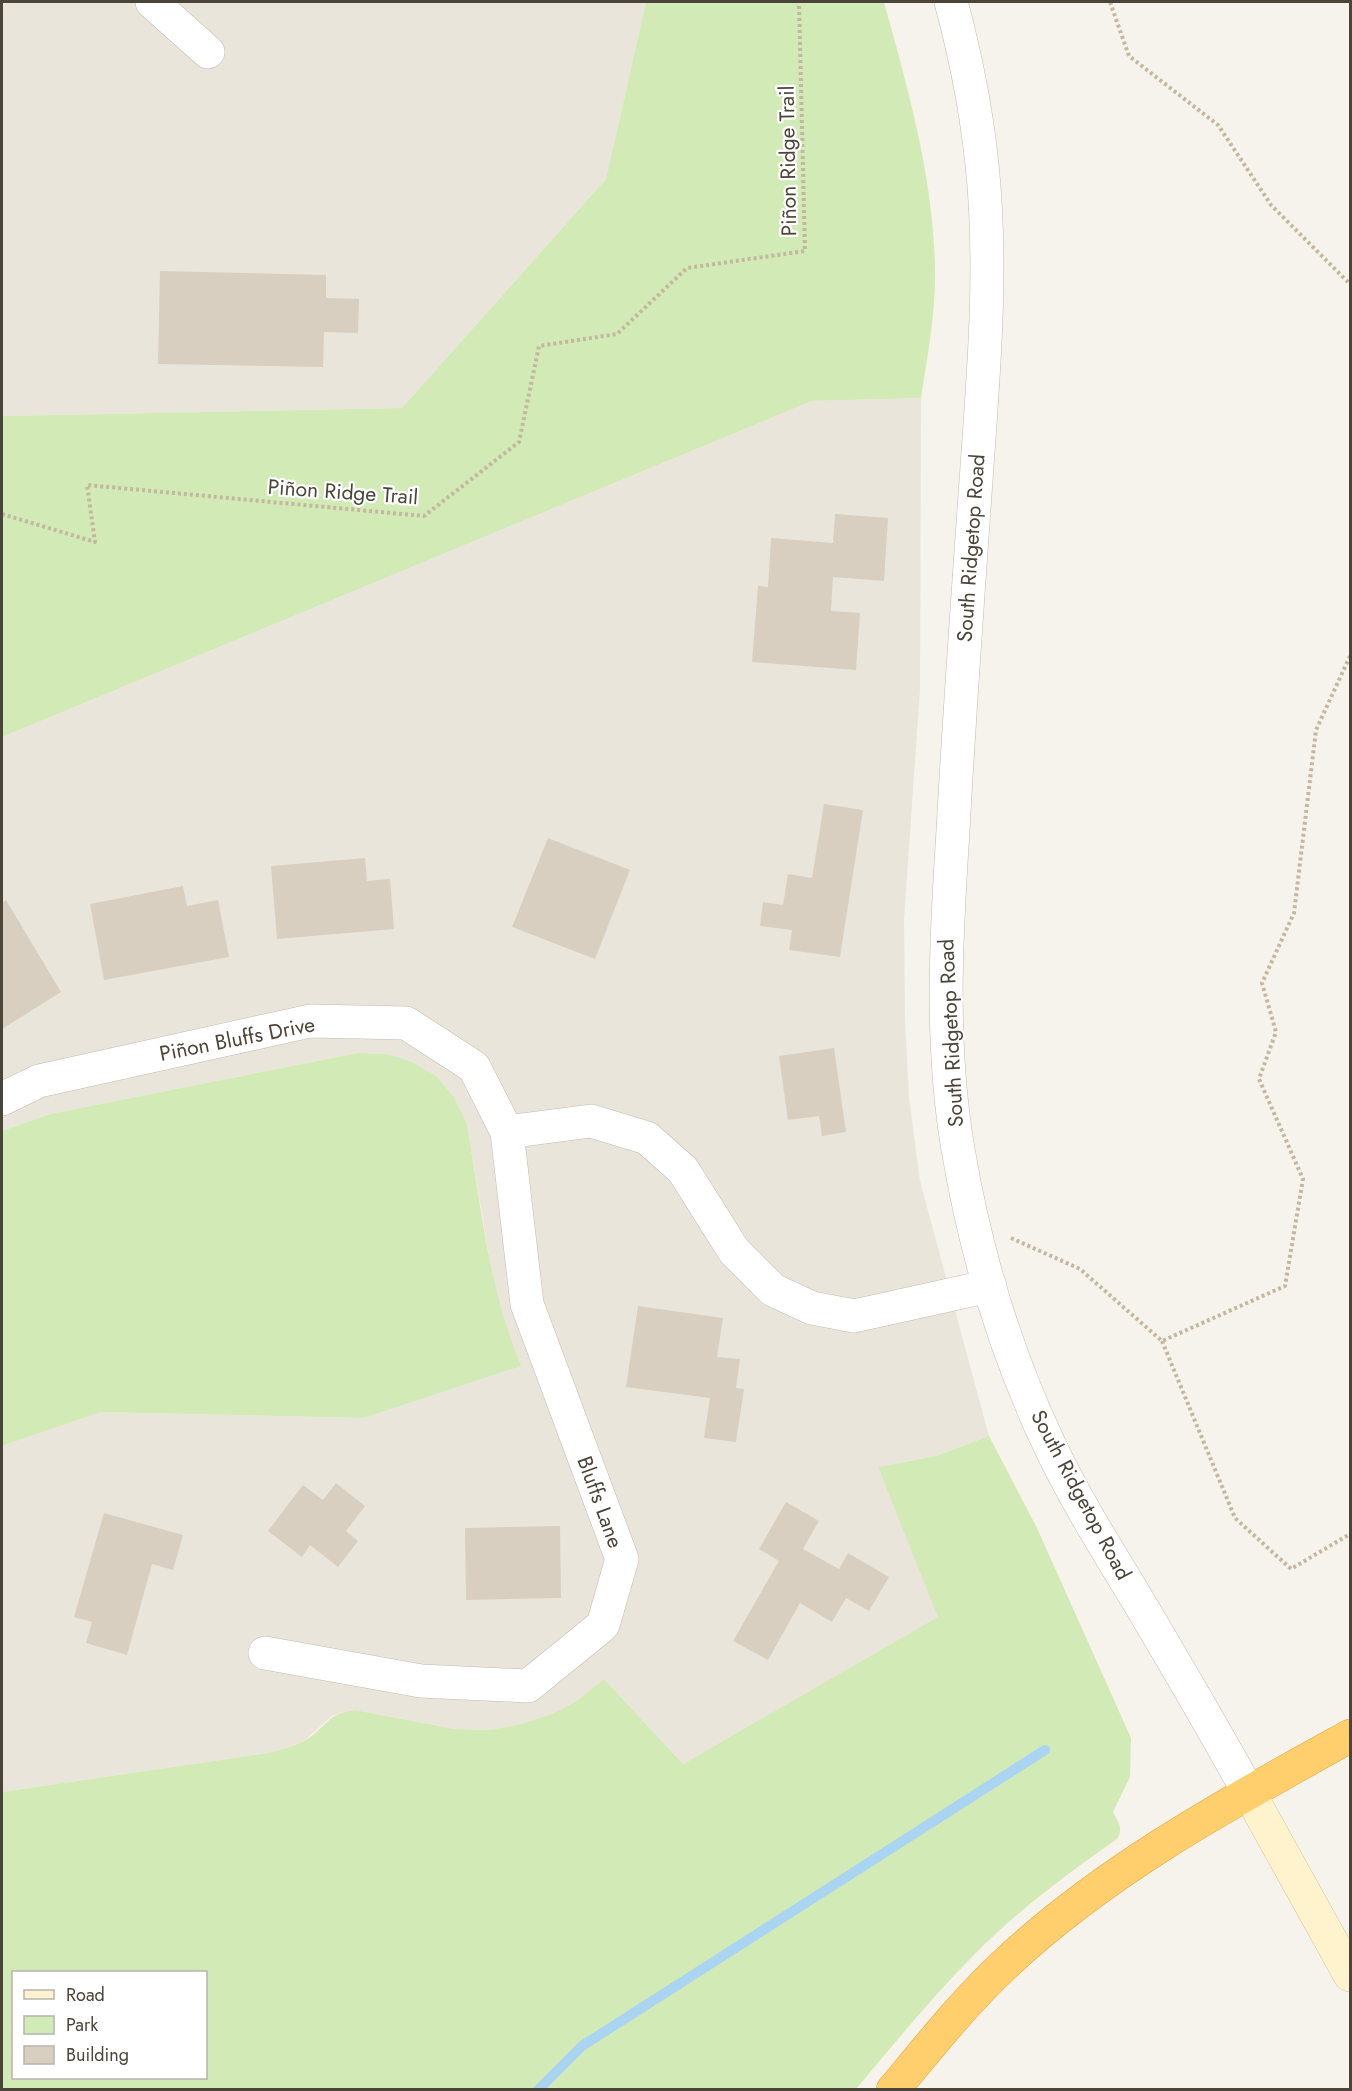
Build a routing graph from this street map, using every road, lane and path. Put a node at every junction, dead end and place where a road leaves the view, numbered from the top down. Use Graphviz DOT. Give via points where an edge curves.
graph roads {
  1 [pos="152,2"];
  2 [pos="799,2"];
  3 [pos="951,2"];
  4 [pos="1110,2"];
  5 [pos="208,52"];
  6 [pos="1350,284"];
  7 [pos="2,514"];
  8 [pos="1350,656"];
  9 [pos="2,1099"];
  10 [pos="507,1132"];
  11 [pos="972,1220"];
  12 [pos="990,1286"];
  13 [pos="1162,1341"];
  14 [pos="1350,1534"];
  15 [pos="265,1653"];
  16 [pos="1350,1736"];
  17 [pos="1249,1793"];
  18 [pos="1350,1974"];
  19 [pos="893,2090"];
  1 -- 5 [label="street"];
  2 -- 7 [label="path, Piñon Ridge Trail" via="805,251 687,268 617,334 539,346 519,442 424,516 87,485 95,542"];
  3 -- 11 [label="street, South Ridgetop Road" via="973,103 984,182 986,237 985,352 945,957 949,1072 957,1147"];
  4 -- 6 [label="path" via="1129,56 1218,125 1271,205"];
  8 -- 13 [label="path" via="1316,730 1294,913 1262,983 1276,1032 1259,1079 1303,1179 1285,1286"];
  9 -- 10 [label="street, Piñon Bluffs Drive" via="39,1081 310,1021 406,1023 474,1067"];
  10 -- 12 [label="street" via="591,1121 647,1138 683,1170 734,1251 773,1290 812,1308 854,1316"];
  10 -- 15 [label="street, Bluffs Lane" via="527,1304 622,1559 603,1625 528,1686 421,1681"];
  11 -- 12 [label="street, South Ridgetop Road"];
  11 -- 13 [label="path" via="1080,1269"];
  12 -- 17 [label="street, South Ridgetop Road" via="1009,1347 1050,1447"];
  13 -- 14 [label="path" via="1235,1518 1290,1569"];
  16 -- 17 [label="highway"];
  17 -- 18 [label="street, South Ridgetop Road"];
  17 -- 19 [label="highway" via="1177,1835 1046,1929 971,1998"];
}
